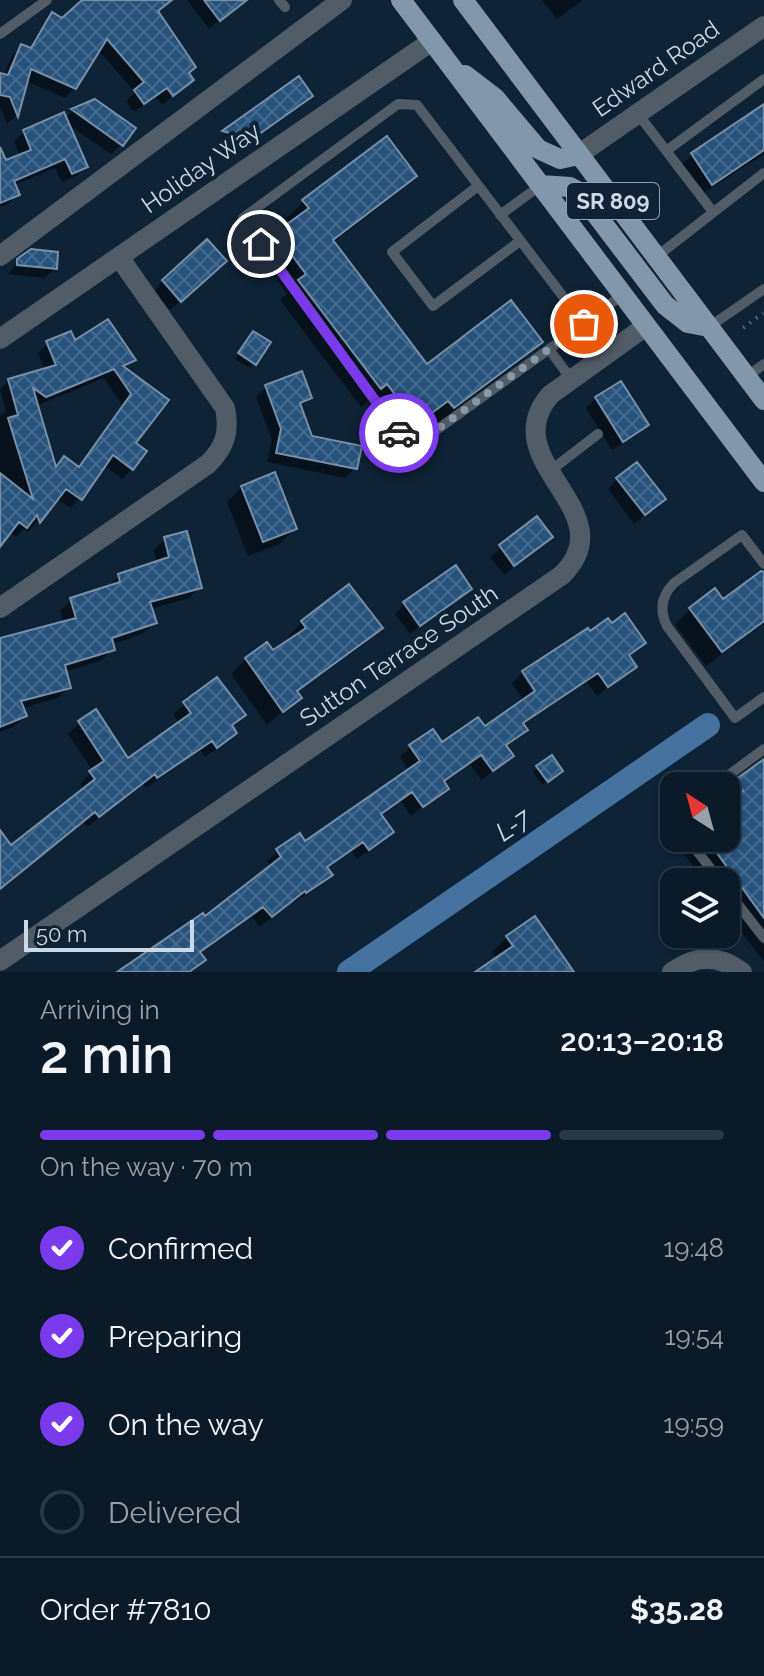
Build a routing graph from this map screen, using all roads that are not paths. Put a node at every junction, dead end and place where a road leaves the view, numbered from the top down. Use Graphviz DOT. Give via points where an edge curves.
graph roads {
  1 [pos="47,0"];
  2 [pos="342,0"];
  3 [pos="401,0"];
  4 [pos="463,0"];
  5 [pos="764,26"];
  6 [pos="0,34"];
  7 [pos="432,41"];
  8 [pos="446,61"];
  9 [pos="764,79"];
  10 [pos="638,114"];
  11 [pos="666,151"];
  12 [pos="578,155"];
  13 [pos="764,173"];
  14 [pos="541,185"];
  15 [pos="478,186"];
  16 [pos="713,212"];
  17 [pos="500,215"];
  18 [pos="520,241"];
  19 [pos="0,256"];
  20 [pos="119,257"];
  21 [pos="656,257"];
  22 [pos="764,289"];
  23 [pos="622,295"];
  24 [pos="584,324"];
  25 [pos="646,326"];
  26 [pos="709,327"];
  27 [pos="0,339"];
  28 [pos="549,349"];
  29 [pos="764,364"];
  30 [pos="746,377"];
  31 [pos="571,379"];
  32 [pos="764,400"];
  33 [pos="598,434"];
  34 [pos="754,458"];
  35 [pos="550,471"];
  36 [pos="764,482"];
  37 [pos="764,564"];
  38 [pos="0,608"];
  39 [pos="764,697"];
  40 [pos="764,749"];
  41 [pos="733,772"];
  42 [pos="698,852"];
  43 [pos="710,868"];
  44 [pos="740,907"];
  45 [pos="764,938"];
  46 [pos="0,961"];
  47 [pos="672,972"];
  48 [pos="742,972"];
  1 -- 6 [label="lane"];
  2 -- 19 [label="street"];
  3 -- 7 [label="main road, SR 809"];
  4 -- 12 [label="main road, SR 809"];
  5 -- 10 [label="street, Edward Road"];
  7 -- 8 [label="main road, SR 809"];
  7 -- 20 [label="street, Holiday Way"];
  8 -- 12 [label="main road" via="495,98 538,149 560,159"];
  8 -- 14 [label="main road, SR 809"];
  9 -- 11 [label="lane"];
  10 -- 11 [label="lane"];
  10 -- 12 [label="street, Edward Road"];
  11 -- 16 [label="lane"];
  12 -- 21 [label="main road, SR 809"];
  13 -- 16 [label="lane"];
  14 -- 17 [label="lane"];
  14 -- 23 [label="main road, SR 809"];
  14 -- 26 [label="main road" via="579,192 665,305 688,323"];
  15 -- 17 [label="lane"];
  15 -- 18 [label="lane" via="392,252 433,306"];
  15 -- 28 [label="lane" via="417,105 398,104 243,218 410,449"];
  16 -- 21 [label="lane"];
  17 -- 18 [label="lane"];
  18 -- 24 [label="lane"];
  20 -- 27 [label="street, Holiday Way"];
  20 -- 38 [label="street" via="225,408 226,439 208,464"];
  21 -- 26 [label="main road, SR 809"];
  22 -- 26 [label="lane"];
  23 -- 24 [label="lane"];
  23 -- 25 [label="main road, SR 809"];
  24 -- 28 [label="lane"];
  25 -- 31 [label="street, Sutton Terrace South"];
  25 -- 34 [label="main road, SR 809"];
  26 -- 30 [label="main road, SR 809"];
  28 -- 31 [label="lane"];
  29 -- 30 [label="lane"];
  30 -- 32 [label="main road, SR 809"];
  31 -- 35 [label="street, Sutton Terrace South" via="539,407 534,422 534,437"];
  33 -- 35 [label="lane"];
  34 -- 36 [label="main road, SR 809"];
  35 -- 46 [label="street, Sutton Terrace South" via="582,535 580,550 562,575"];
  37 -- 39 [label="lane" via="742,535 674,583 662,608 667,626 735,718"];
  40 -- 41 [label="lane"];
  42 -- 43 [label="lane"];
  44 -- 45 [label="lane"];
  47 -- 48 [label="street" via="698,958 714,958"];
}
